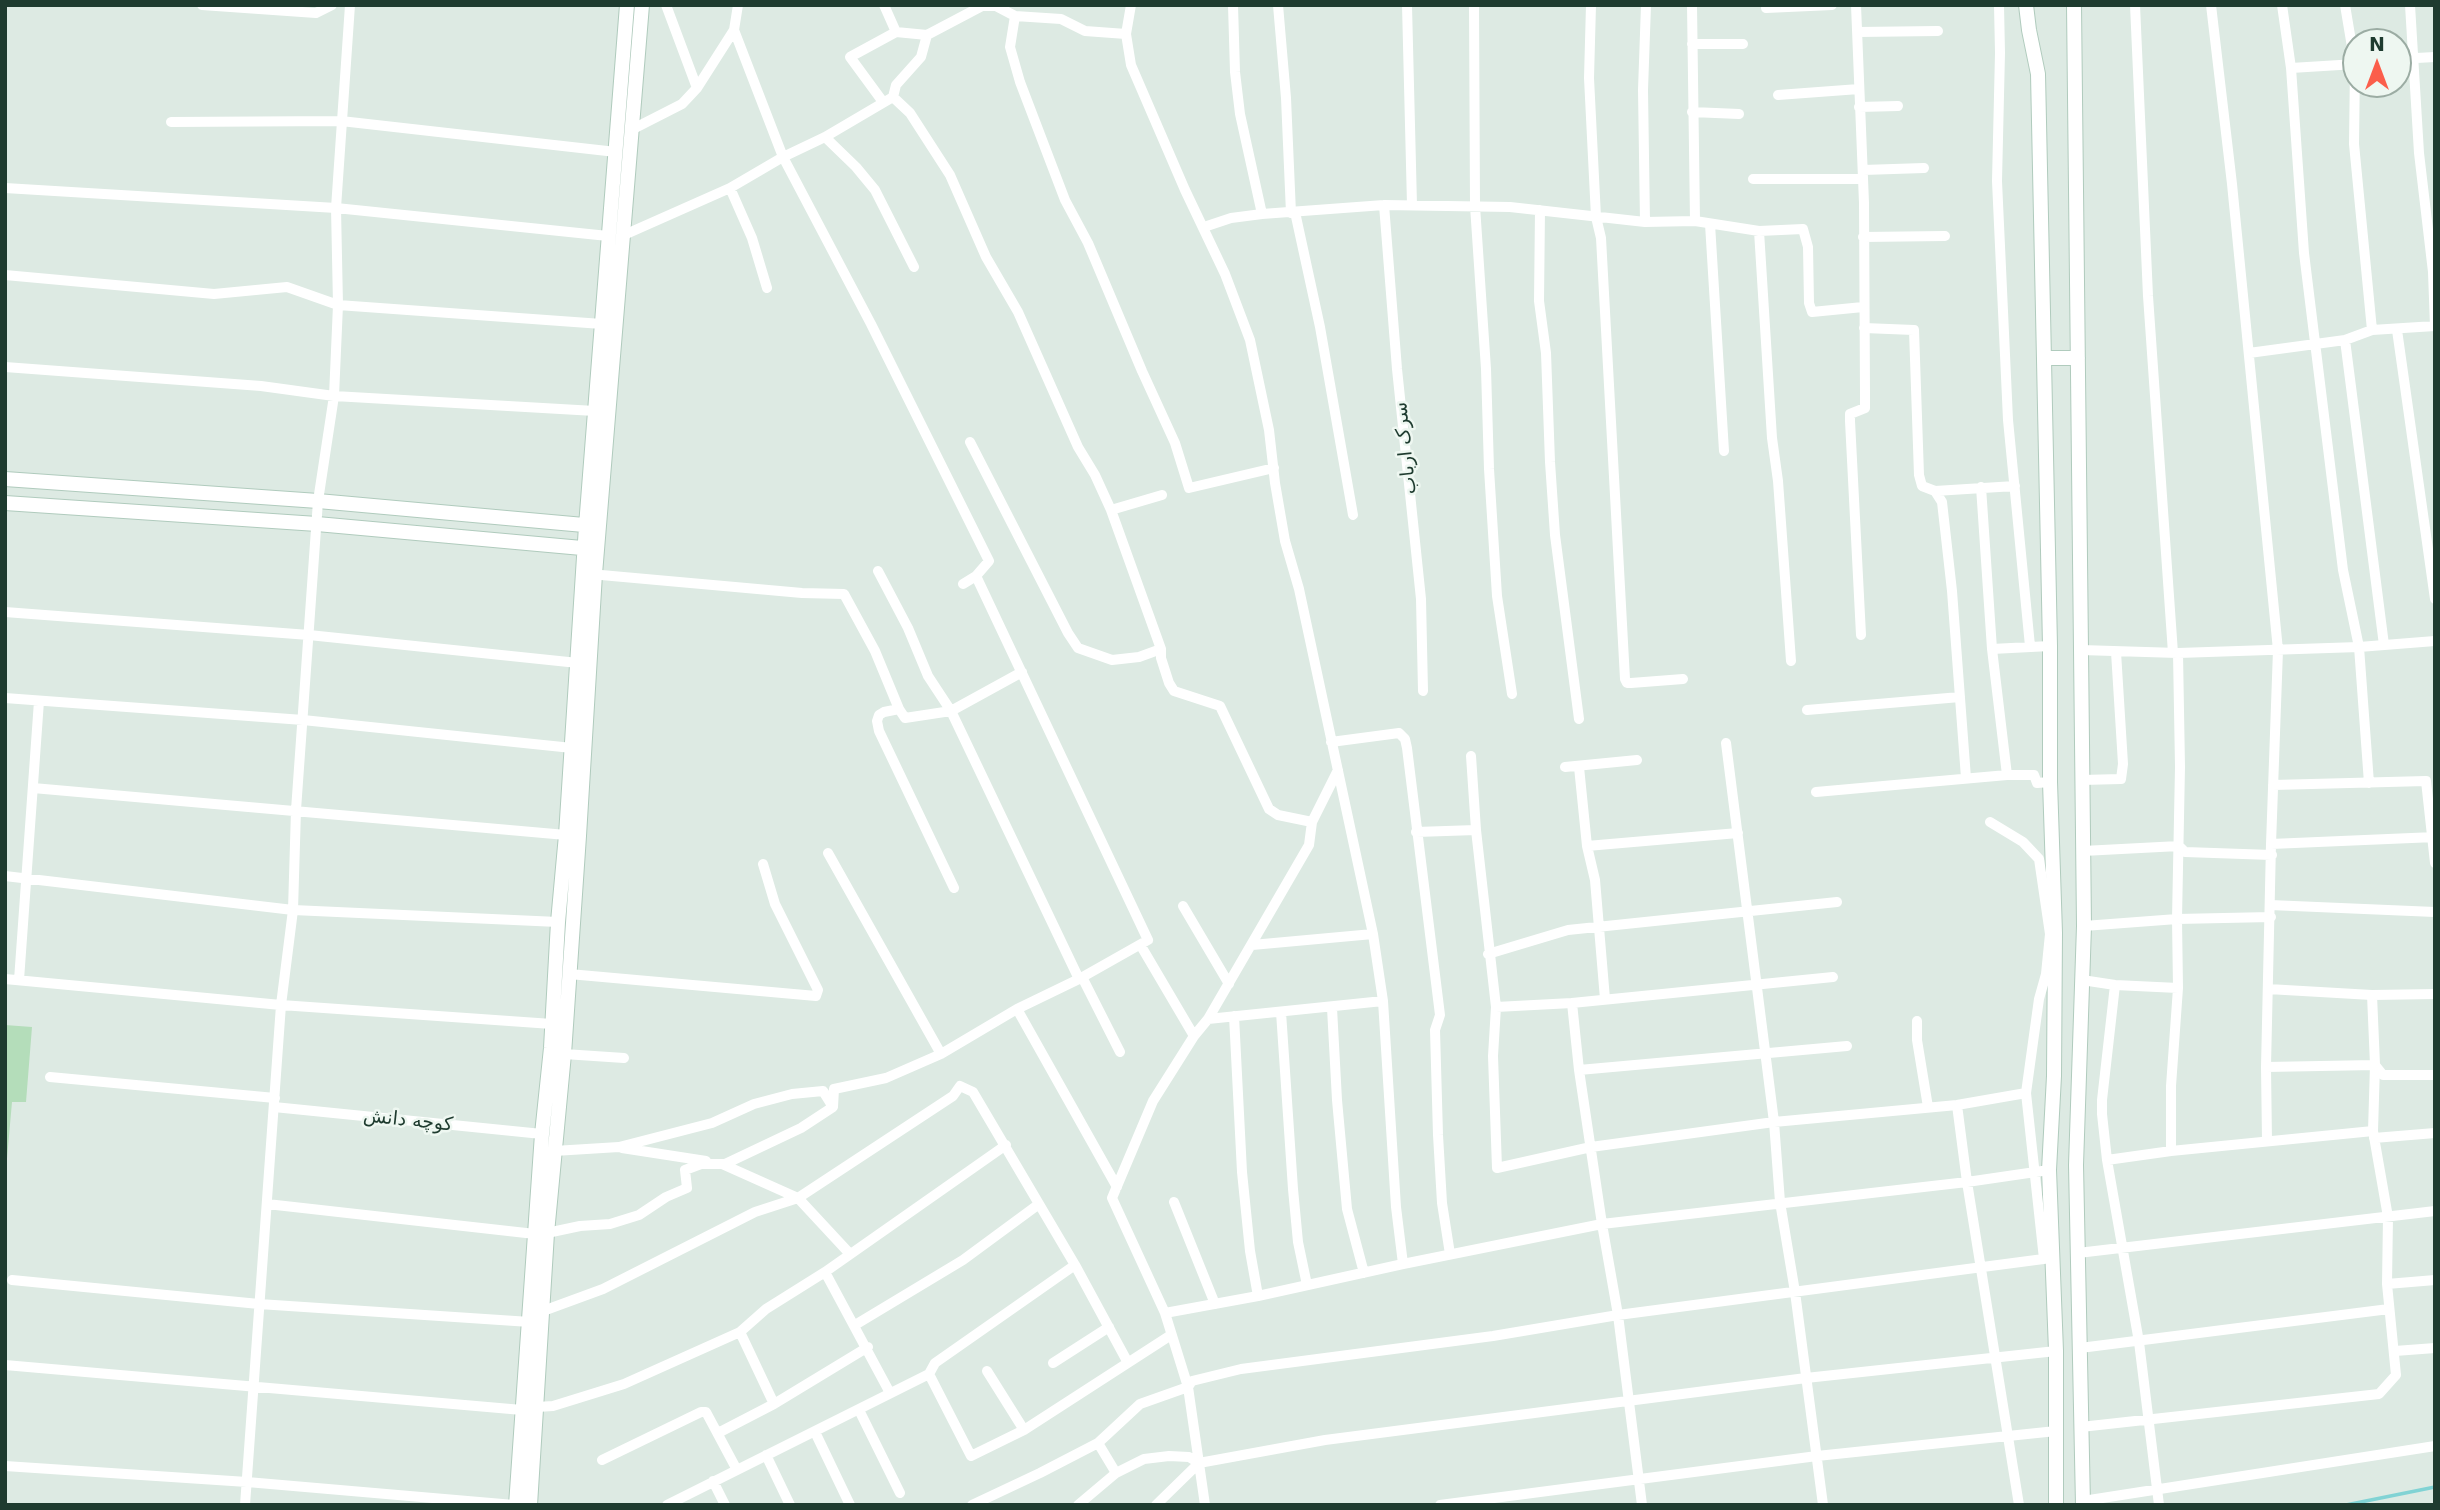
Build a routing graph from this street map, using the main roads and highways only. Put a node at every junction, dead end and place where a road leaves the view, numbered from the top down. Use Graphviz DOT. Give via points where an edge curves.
graph roads {
  1 [pos="627,5"];
  2 [pos="642,5"];
  3 [pos="2026,5"];
  4 [pos="2074,5"];
  5 [pos="2044,358"];
  6 [pos="2078,358"];
  7 [pos="5,479"];
  8 [pos="5,503"];
  9 [pos="593,526"];
  10 [pos="592,549"];
  11 [pos="590,574"];
  12 [pos="541,1233"];
  13 [pos="530,1409"];
  14 [pos="2083,1503"];
  15 [pos="515,1505"];
  16 [pos="530,1505"];
  17 [pos="2054,1505"];
  1 -- 9 [label="main road" via="595,411"];
  2 -- 9 [label="main road" via="624,234"];
  3 -- 5 [label="main road" via="2038,74"];
  4 -- 6 [label="main road"];
  5 -- 6 [label="main road"];
  5 -- 17 [label="main road" via="2055,933 2048,1259 2056,1351"];
  6 -- 14 [label="main road" via="2084,926 2076,1165"];
  7 -- 9 [label="main road"];
  8 -- 10 [label="main road"];
  9 -- 10 [label="main road"];
  10 -- 11 [label="main road"];
  11 -- 12 [label="main road" via="578,663 542,1134"];
  11 -- 12 [label="main road" via="564,1054"];
  12 -- 13 [label="main road" via="530,1322"];
  12 -- 13 [label="main road" via="543,1311"];
  13 -- 15 [label="main road"];
  13 -- 16 [label="main road"];
}
